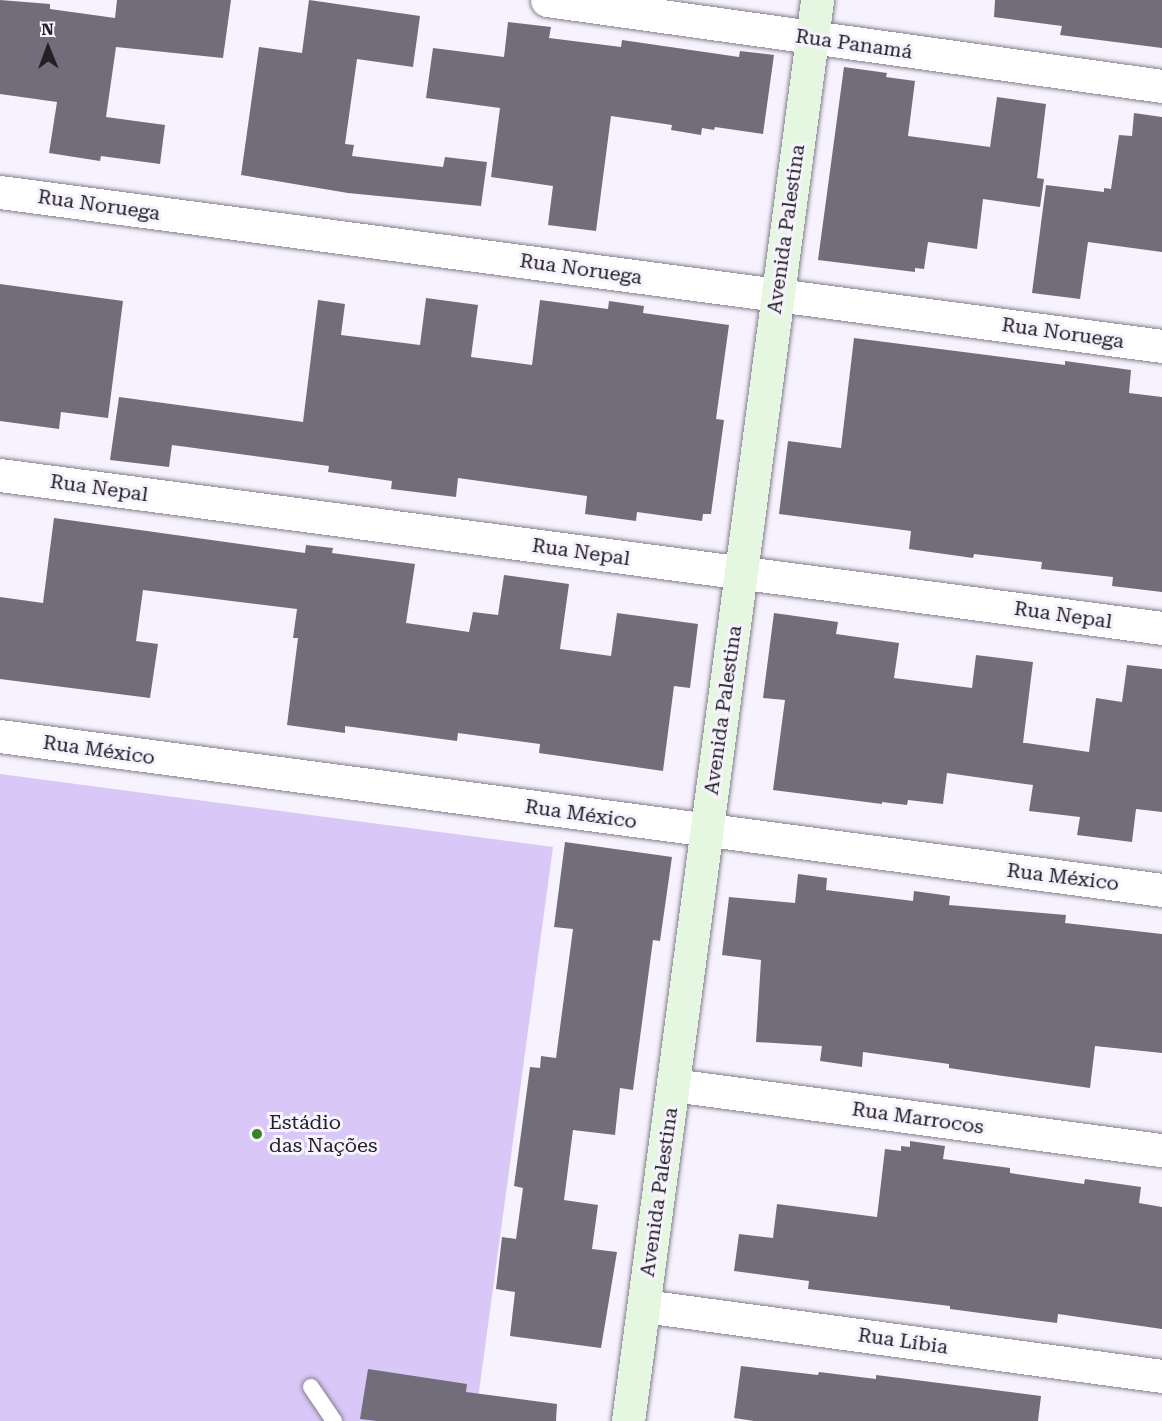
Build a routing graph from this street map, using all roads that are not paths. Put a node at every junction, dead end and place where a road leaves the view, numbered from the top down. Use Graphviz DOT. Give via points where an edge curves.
graph roads {
  1 [pos="547,0"];
  2 [pos="817,0"];
  3 [pos="812,38"];
  4 [pos="1162,86"];
  5 [pos="0,192"];
  6 [pos="777,295"];
  7 [pos="1162,346"];
  8 [pos="0,475"];
  9 [pos="741,573"];
  10 [pos="1162,628"];
  11 [pos="0,736"];
  12 [pos="707,831"];
  13 [pos="1162,890"];
  14 [pos="673,1085"];
  15 [pos="1162,1150"];
  16 [pos="644,1306"];
  17 [pos="1162,1376"];
  18 [pos="311,1387"];
  19 [pos="334,1421"];
  20 [pos="628,1421"];
  1 -- 3 [label="street, Rua Panamá"];
  2 -- 3 [label="street, Avenida Palestina"];
  3 -- 4 [label="street, Rua Panamá"];
  3 -- 6 [label="street, Avenida Palestina"];
  5 -- 6 [label="street, Rua Noruega"];
  6 -- 7 [label="street, Rua Noruega"];
  6 -- 9 [label="street, Avenida Palestina"];
  8 -- 9 [label="street, Rua Nepal"];
  9 -- 10 [label="street, Rua Nepal"];
  9 -- 12 [label="street, Avenida Palestina"];
  11 -- 12 [label="street, Rua México"];
  12 -- 13 [label="street, Rua México"];
  12 -- 14 [label="street, Avenida Palestina"];
  14 -- 15 [label="street, Rua Marrocos"];
  14 -- 16 [label="street, Avenida Palestina"];
  16 -- 17 [label="street, Rua Líbia"];
  16 -- 20 [label="street, Avenida Palestina"];
  18 -- 19 [label="lane"];
}
